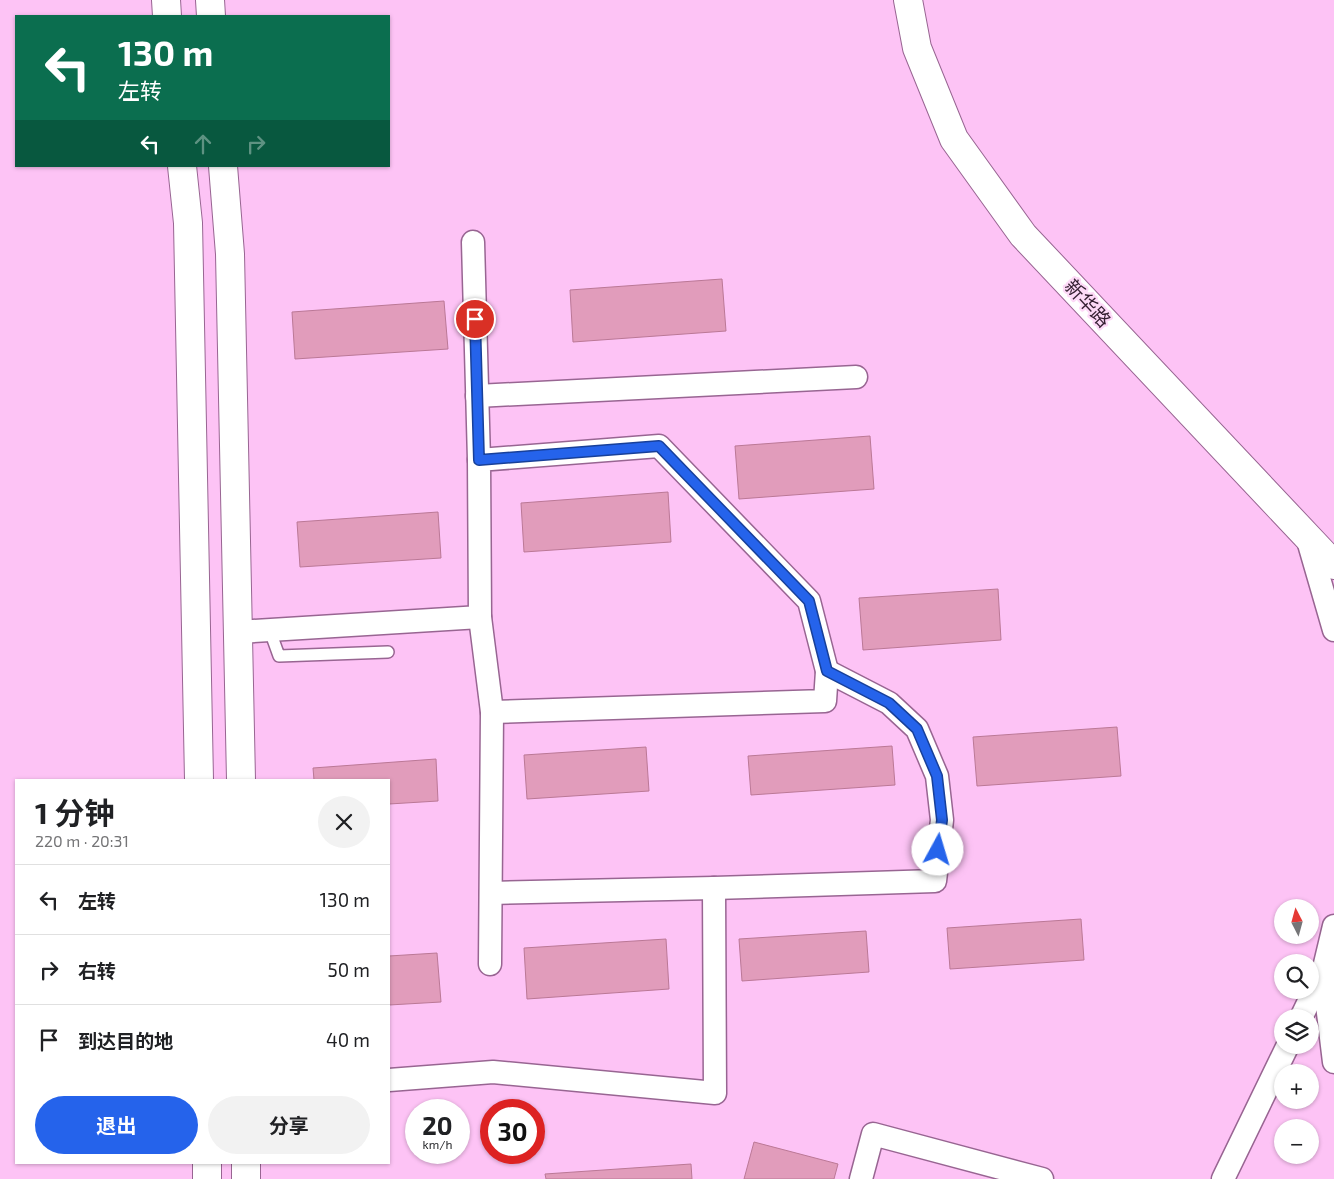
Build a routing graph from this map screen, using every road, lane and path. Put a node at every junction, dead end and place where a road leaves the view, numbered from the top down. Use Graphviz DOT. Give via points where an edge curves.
graph roads {
  1 [pos="166,0"];
  2 [pos="210,0"];
  3 [pos="908,0"];
  4 [pos="167,15"];
  5 [pos="211,15"];
  6 [pos="182,167"];
  7 [pos="223,167"];
  8 [pos="474,242"];
  9 [pos="856,377"];
  10 [pos="477,396"];
  11 [pos="479,460"];
  12 [pos="1307,536"];
  13 [pos="1334,564"];
  14 [pos="480,617"];
  15 [pos="1334,630"];
  16 [pos="270,631"];
  17 [pos="238,632"];
  18 [pos="388,652"];
  19 [pos="827,671"];
  20 [pos="492,712"];
  21 [pos="199,779"];
  22 [pos="241,779"];
  23 [pos="714,888"];
  24 [pos="491,893"];
  25 [pos="1334,926"];
  26 [pos="490,964"];
  27 [pos="1323,972"];
  28 [pos="1305,1009"];
  29 [pos="1284,1054"];
  30 [pos="1334,1062"];
  31 [pos="390,1080"];
  32 [pos="208,1164"];
  33 [pos="246,1164"];
  34 [pos="207,1179"];
  35 [pos="246,1179"];
  36 [pos="861,1179"];
  37 [pos="1042,1179"];
  38 [pos="1222,1179"];
  1 -- 4 [label="main road"];
  2 -- 5 [label="main road"];
  3 -- 12 [label="main road, 新华路" via="917,48 954,139 1024,235"];
  6 -- 21 [label="main road" via="188,223"];
  7 -- 17 [label="main road" via="230,254"];
  8 -- 10 [label="street"];
  9 -- 10 [label="street"];
  10 -- 11 [label="street"];
  11 -- 14 [label="street"];
  11 -- 19 [label="street" via="659,446 809,601"];
  12 -- 13 [label="main road, 新华路"];
  12 -- 15 [label="street"];
  14 -- 16 [label="street"];
  14 -- 20 [label="street"];
  16 -- 17 [label="street"];
  16 -- 18 [label="lane" via="279,656"];
  17 -- 22 [label="main road"];
  19 -- 20 [label="street" via="825,701"];
  19 -- 23 [label="street" via="889,703 917,729 937,776 942,820 935,881"];
  20 -- 24 [label="street"];
  23 -- 24 [label="street"];
  23 -- 31 [label="street" via="715,1093 493,1072"];
  24 -- 26 [label="street"];
  25 -- 27 [label="street"];
  27 -- 28 [label="street"];
  27 -- 30 [label="street"];
  29 -- 38 [label="street"];
  32 -- 34 [label="main road"];
  33 -- 35 [label="main road"];
  36 -- 37 [label="street" via="873,1134"];
}
